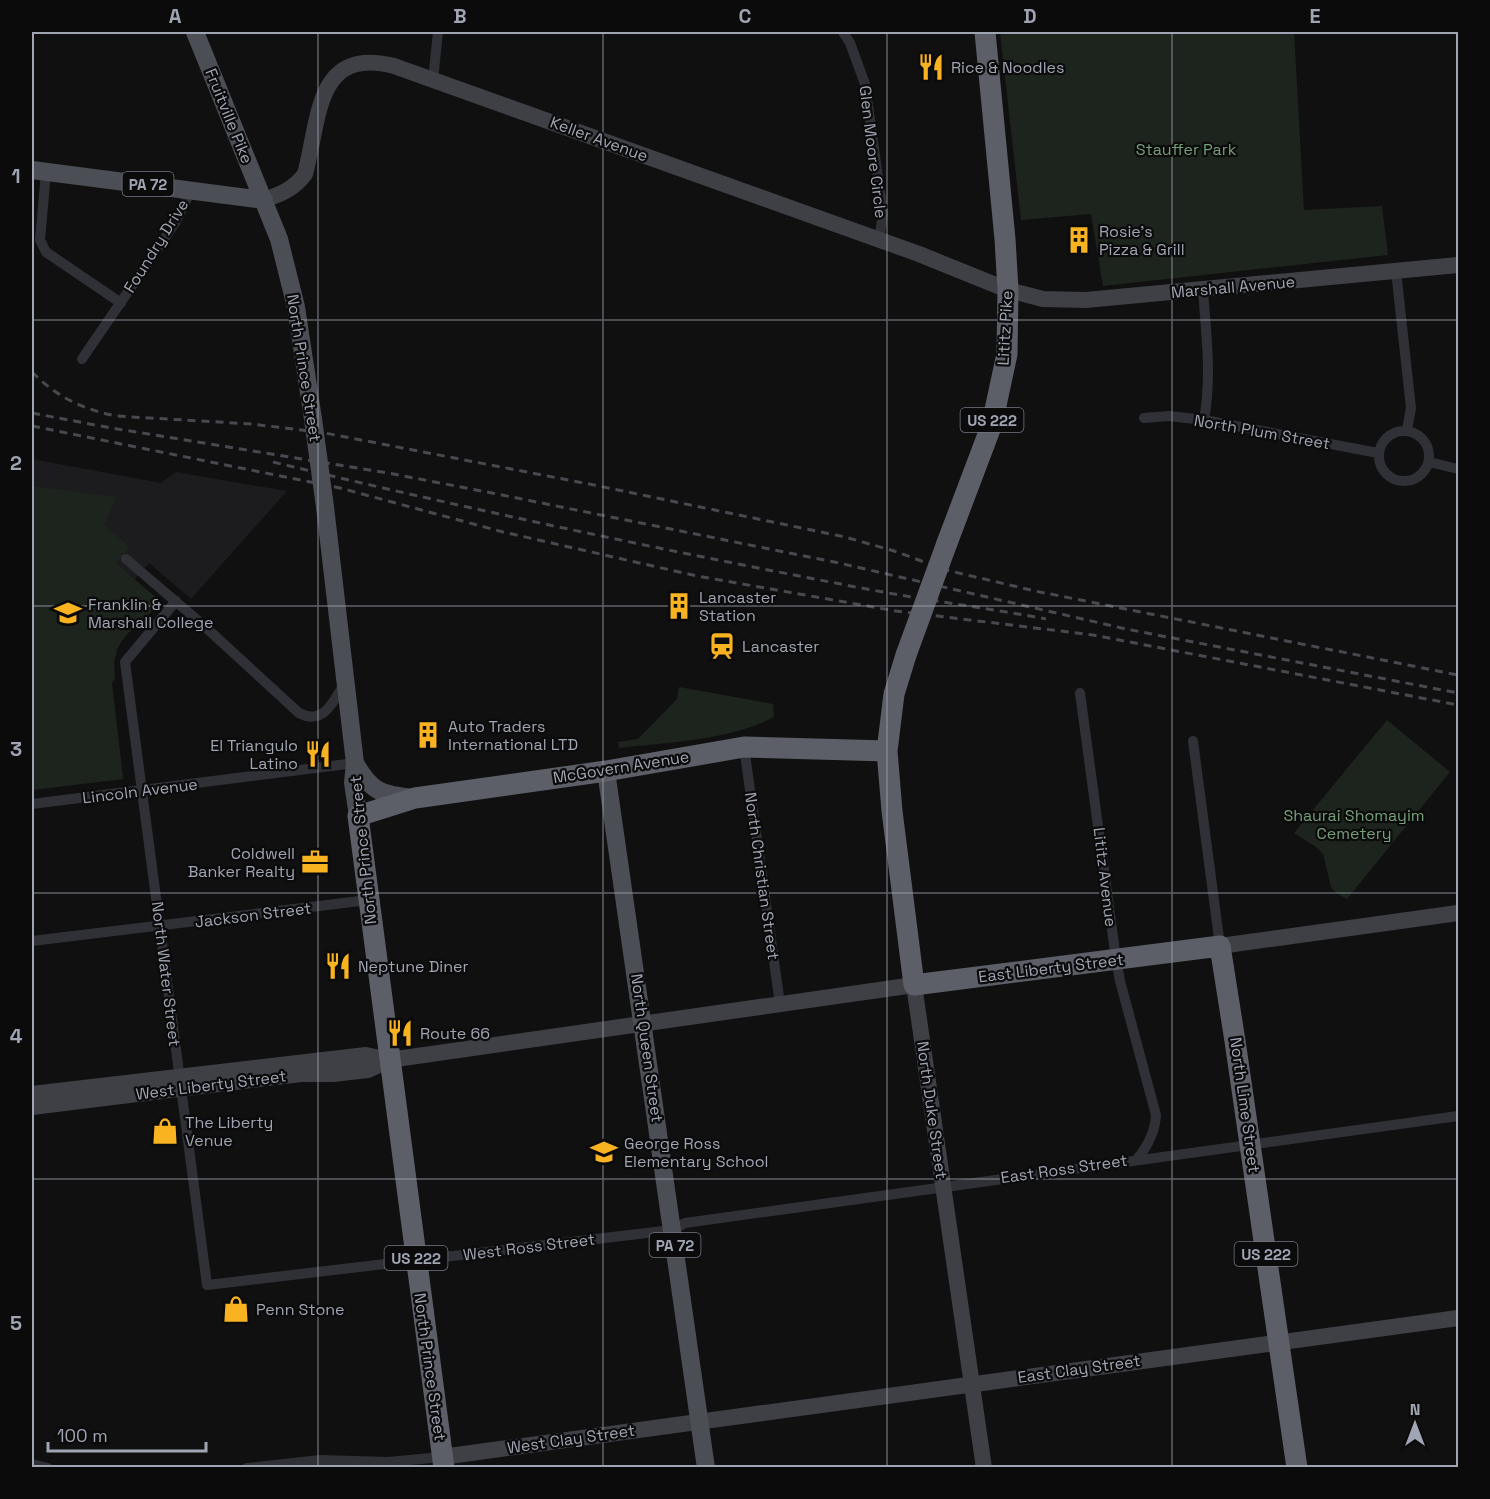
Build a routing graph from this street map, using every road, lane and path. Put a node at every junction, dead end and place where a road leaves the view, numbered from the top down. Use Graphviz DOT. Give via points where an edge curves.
graph roads {
  1 [pos="195,32"];
  2 [pos="438,32"];
  3 [pos="843,32"];
  4 [pos="985,32"];
  5 [pos="433,80"];
  6 [pos="39,171"];
  7 [pos="191,190"];
  8 [pos="264,200"];
  9 [pos="879,240"];
  10 [pos="1458,265"];
  11 [pos="1396,271"];
  12 [pos="1203,290"];
  13 [pos="1008,291"];
  14 [pos="121,303"];
  15 [pos="82,359"];
  16 [pos="1144,418"];
  17 [pos="1204,420"];
  18 [pos="1407,430"];
  19 [pos="1378,453"];
  20 [pos="1429,462"];
  21 [pos="1458,469"];
  22 [pos="126,559"];
  23 [pos="176,601"];
  24 [pos="346,681"];
  25 [pos="1080,693"];
  26 [pos="1193,741"];
  27 [pos="744,747"];
  28 [pos="887,751"];
  29 [pos="355,763"];
  30 [pos="606,771"];
  31 [pos="141,791"];
  32 [pos="415,798"];
  33 [pos="32,804"];
  34 [pos="358,816"];
  35 [pos="368,900"];
  36 [pos="1458,913"];
  37 [pos="160,926"];
  38 [pos="32,942"];
  39 [pos="1220,946"];
  40 [pos="1116,959"];
  41 [pos="914,985"];
  42 [pos="780,1004"];
  43 [pos="643,1022"];
  44 [pos="388,1060"];
  45 [pos="180,1082"];
  46 [pos="32,1094"];
  47 [pos="32,1107"];
  48 [pos="1458,1116"];
  49 [pos="1250,1144"];
  50 [pos="1137,1159"];
  51 [pos="943,1187"];
  52 [pos="672,1230"];
  53 [pos="416,1260"];
  54 [pos="207,1285"];
  55 [pos="1458,1318"];
  56 [pos="1279,1342"];
  57 [pos="972,1384"];
  58 [pos="700,1421"];
  59 [pos="443,1462"];
  60 [pos="32,1464"];
  61 [pos="48,1467"];
  62 [pos="247,1467"];
  63 [pos="706,1467"];
  64 [pos="984,1467"];
  65 [pos="1297,1467"];
  1 -- 8 [label="main road, Fruitville Pike"];
  2 -- 5 [label="street"];
  3 -- 9 [label="street, Glen Moore Circle" via="865,84 883,213"];
  4 -- 13 [label="highway, Lititz Pike / US 222"];
  5 -- 8 [label="main road, Keller Avenue" via="381,62 359,62 342,69 324,96 305,174 298,184"];
  5 -- 9 [label="main road, Keller Avenue"];
  6 -- 7 [label="main road, PA 72"];
  6 -- 14 [label="street, Foundry Drive" via="40,240 46,252"];
  7 -- 8 [label="main road, PA 72"];
  7 -- 14 [label="street, Foundry Drive" via="175,223"];
  8 -- 24 [label="main road, North Prince Street, bridge" via="294,297"];
  9 -- 13 [label="main road, Keller Avenue"];
  10 -- 11 [label="main road, Marshall Avenue"];
  11 -- 12 [label="main road, Marshall Avenue"];
  11 -- 18 [label="street" via="1411,408"];
  12 -- 13 [label="main road, Marshall Avenue" via="1064,301"];
  12 -- 17 [label="street" via="1209,371"];
  13 -- 28 [label="highway, Lititz Pike / US 222, bridge" via="1007,354 992,424 906,655 894,694"];
  14 -- 15 [label="street, Foundry Drive"];
  16 -- 17 [label="street, North Plum Street"];
  17 -- 19 [label="street, North Plum Street"];
  18 -- 19 [label="street" via="1390,434"];
  18 -- 20 [label="street" via="1419,435 1427,445"];
  19 -- 20 [label="street" via="1383,470 1400,481 1415,478"];
  20 -- 21 [label="street"];
  22 -- 23 [label="street"];
  23 -- 24 [label="street" via="305,716 316,717 329,709"];
  23 -- 31 [label="street, North Water Street" via="125,662"];
  24 -- 29 [label="main road, North Prince Street"];
  25 -- 40 [label="street, Lititz Avenue"];
  26 -- 39 [label="street, North Lime Street"];
  27 -- 28 [label="highway, McGovern Avenue"];
  27 -- 30 [label="highway, McGovern Avenue"];
  27 -- 42 [label="street, North Christian Street"];
  28 -- 41 [label="highway, North Duke Street / US 222"];
  29 -- 31 [label="street, Lincoln Avenue"];
  29 -- 32 [label="main road" via="374,788"];
  29 -- 34 [label="main road, North Prince Street" via="353,783"];
  30 -- 32 [label="highway, McGovern Avenue"];
  30 -- 43 [label="main road, North Queen Street / PA 72"];
  31 -- 33 [label="street, Lincoln Avenue"];
  31 -- 37 [label="street, North Water Street"];
  32 -- 34 [label="highway, McGovern Avenue"];
  34 -- 35 [label="highway, North Prince Street / US 222"];
  35 -- 37 [label="street, Jackson Street"];
  35 -- 44 [label="highway, North Prince Street / US 222"];
  36 -- 39 [label="main road, East Liberty Street"];
  37 -- 38 [label="street, Jackson Street"];
  37 -- 45 [label="street, North Water Street"];
  39 -- 40 [label="highway, East Liberty Street"];
  39 -- 49 [label="highway, North Lime Street / US 222"];
  40 -- 41 [label="highway, East Liberty Street"];
  40 -- 50 [label="street, Lititz Avenue" via="1156,1115 1147,1147"];
  41 -- 42 [label="main road, East Liberty Street"];
  41 -- 51 [label="main road, North Duke Street"];
  42 -- 43 [label="main road, East Liberty Street"];
  43 -- 44 [label="main road, West Liberty Street"];
  43 -- 52 [label="main road, North Queen Street / PA 72"];
  44 -- 45 [label="main road, West Liberty Street" via="366,1055"];
  44 -- 53 [label="highway, North Prince Street / US 222"];
  45 -- 46 [label="main road, West Liberty Street"];
  45 -- 47 [label="main road, West Liberty Street"];
  45 -- 54 [label="street, North Water Street"];
  48 -- 49 [label="street, East Ross Street"];
  49 -- 50 [label="street, East Ross Street"];
  49 -- 56 [label="highway, North Lime Street / US 222"];
  50 -- 51 [label="street, East Ross Street"];
  51 -- 52 [label="street, East Ross Street" via="685,1223"];
  51 -- 57 [label="main road, North Duke Street"];
  52 -- 53 [label="street, West Ross Street"];
  52 -- 58 [label="main road, North Queen Street / PA 72"];
  53 -- 54 [label="street, West Ross Street"];
  53 -- 59 [label="highway, North Prince Street / US 222"];
  55 -- 56 [label="main road, East Clay Street"];
  56 -- 57 [label="main road, East Clay Street"];
  56 -- 65 [label="highway, North Lime Street / US 222"];
  57 -- 58 [label="main road, East Clay Street"];
  57 -- 64 [label="main road, North Duke Street"];
  58 -- 59 [label="main road, West Clay Street"];
  58 -- 63 [label="main road, North Queen Street / PA 72"];
  59 -- 62 [label="street" via="320,1460"];
  60 -- 61 [label="street"];
}
